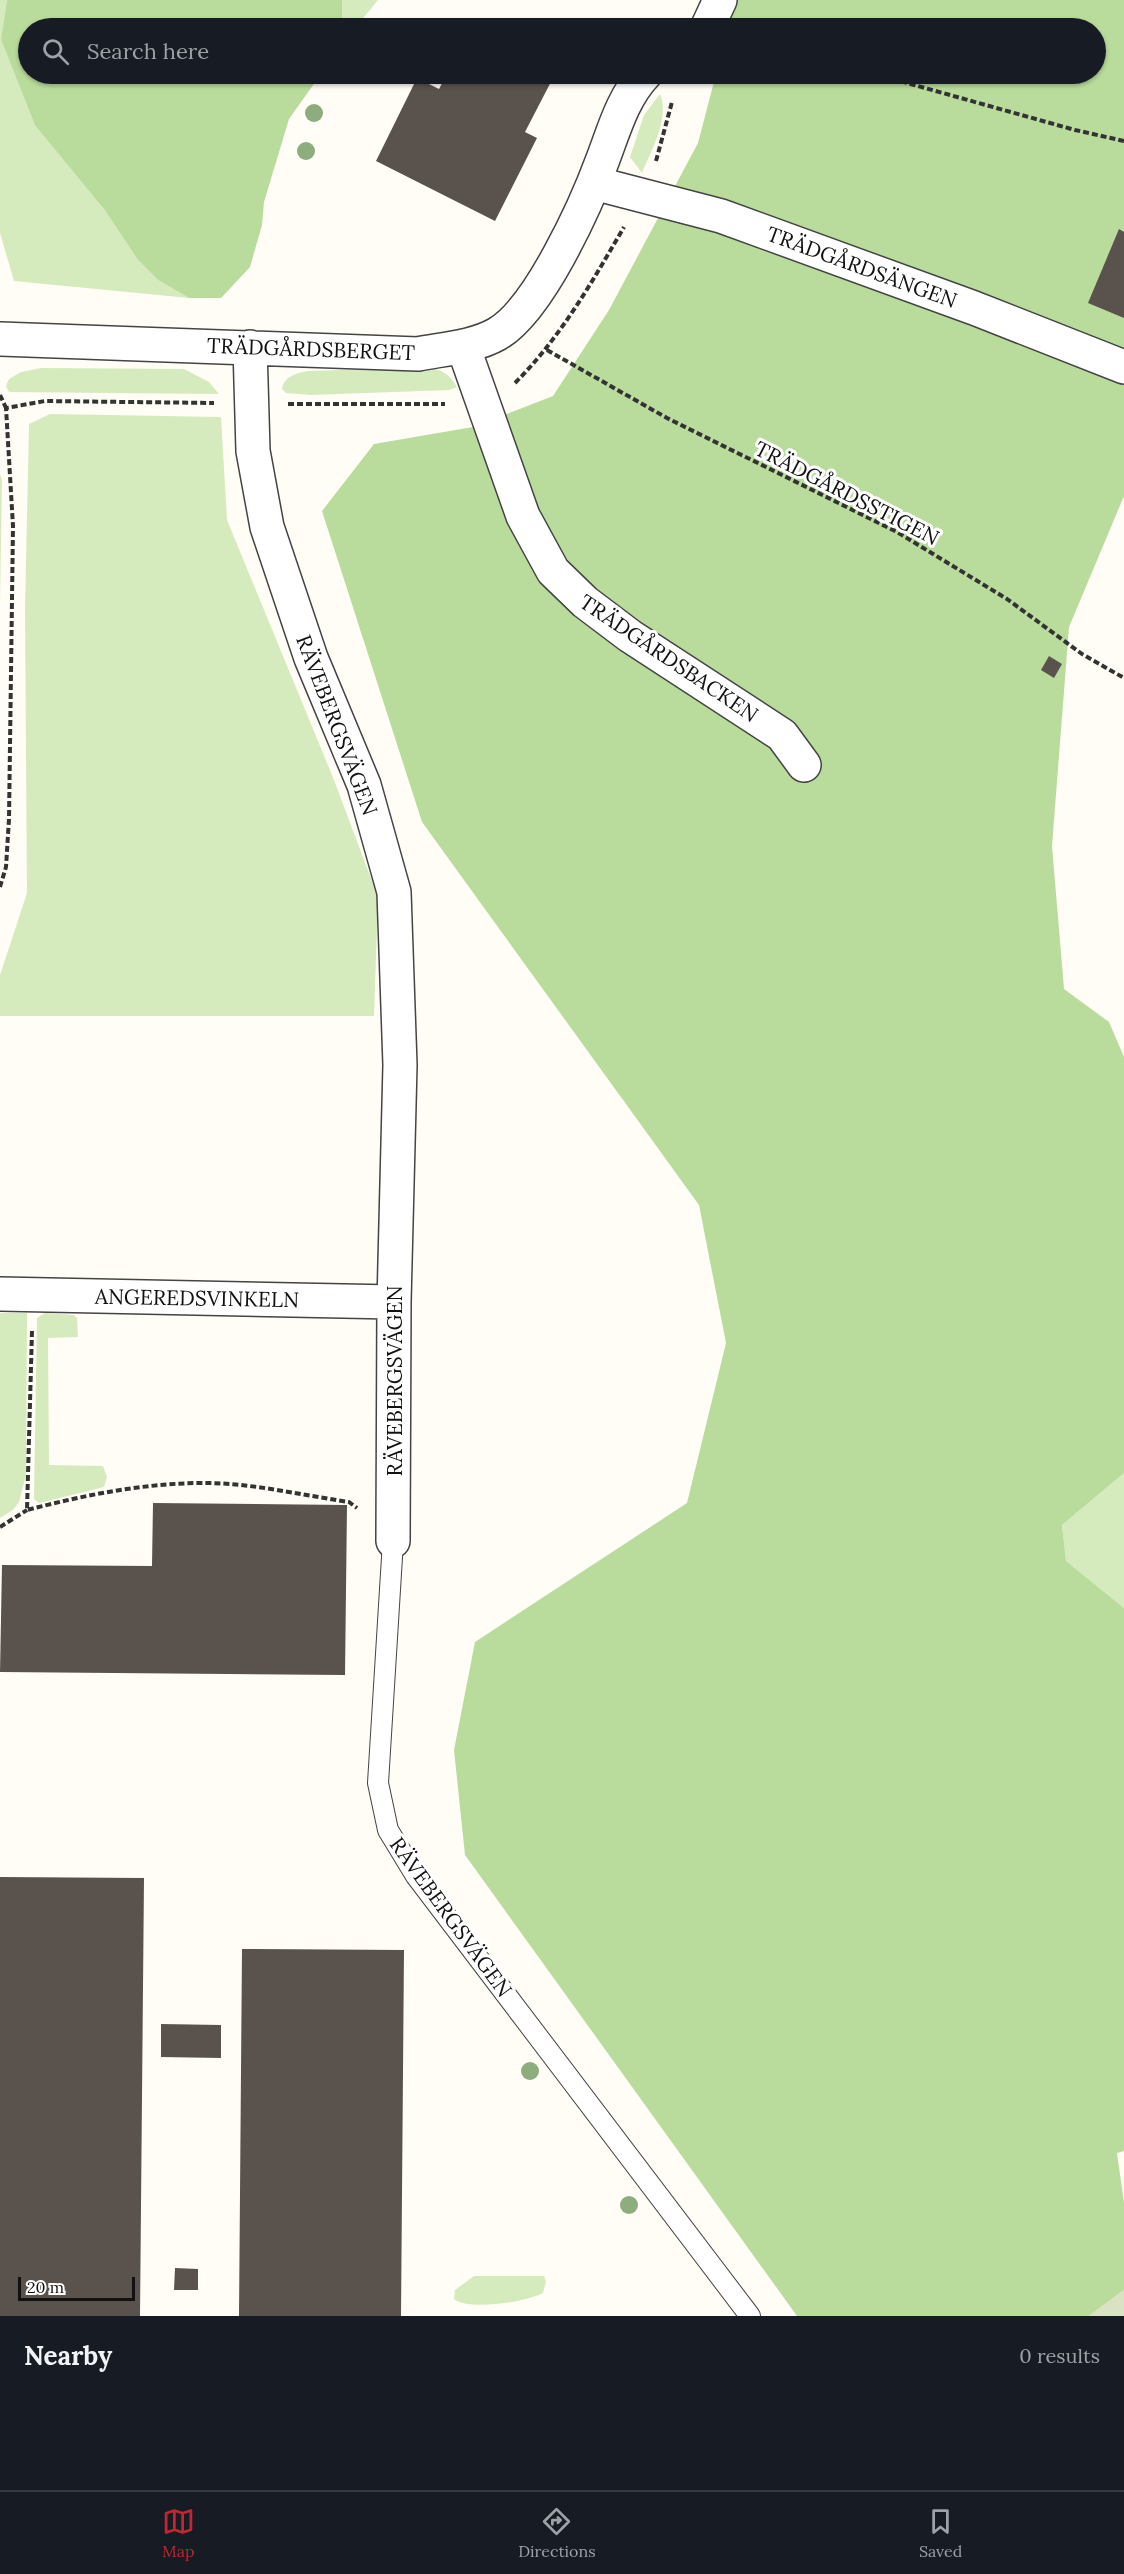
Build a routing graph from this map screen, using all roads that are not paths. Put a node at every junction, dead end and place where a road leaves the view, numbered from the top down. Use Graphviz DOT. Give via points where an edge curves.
graph roads {
  1 [pos="720,0"];
  2 [pos="712,18"];
  3 [pos="638,84"];
  4 [pos="594,183"];
  5 [pos="0,339"];
  6 [pos="463,346"];
  7 [pos="250,347"];
  8 [pos="1124,367"];
  9 [pos="804,765"];
  10 [pos="0,1294"];
  11 [pos="394,1302"];
  12 [pos="393,1537"];
  13 [pos="750,2316"];
  1 -- 2 [label="street"];
  3 -- 4 [label="street, TRÄDGÅRDSBERGET" via="627,99"];
  4 -- 6 [label="street, TRÄDGÅRDSBERGET" via="558,258 522,312 498,334"];
  4 -- 8 [label="street, TRÄDGÅRDSÄNGEN" via="721,216"];
  5 -- 7 [label="street, TRÄDGÅRDSBERGET"];
  6 -- 7 [label="street, TRÄDGÅRDSBERGET" via="418,354"];
  6 -- 9 [label="street, TRÄDGÅRDSBACKEN" via="523,516 553,571 585,602 630,636 782,735"];
  7 -- 11 [label="street, RÄVEBERGSVÄGEN" via="253,452 267,527 311,658 364,785 394,892 400,1065"];
  10 -- 11 [label="street, ANGEREDSVINKELN"];
  11 -- 12 [label="street, RÄVEBERGSVÄGEN"];
  12 -- 13 [label="lane, RÄVEBERGSVÄGEN" via="378,1783 388,1830 416,1876"];
}
